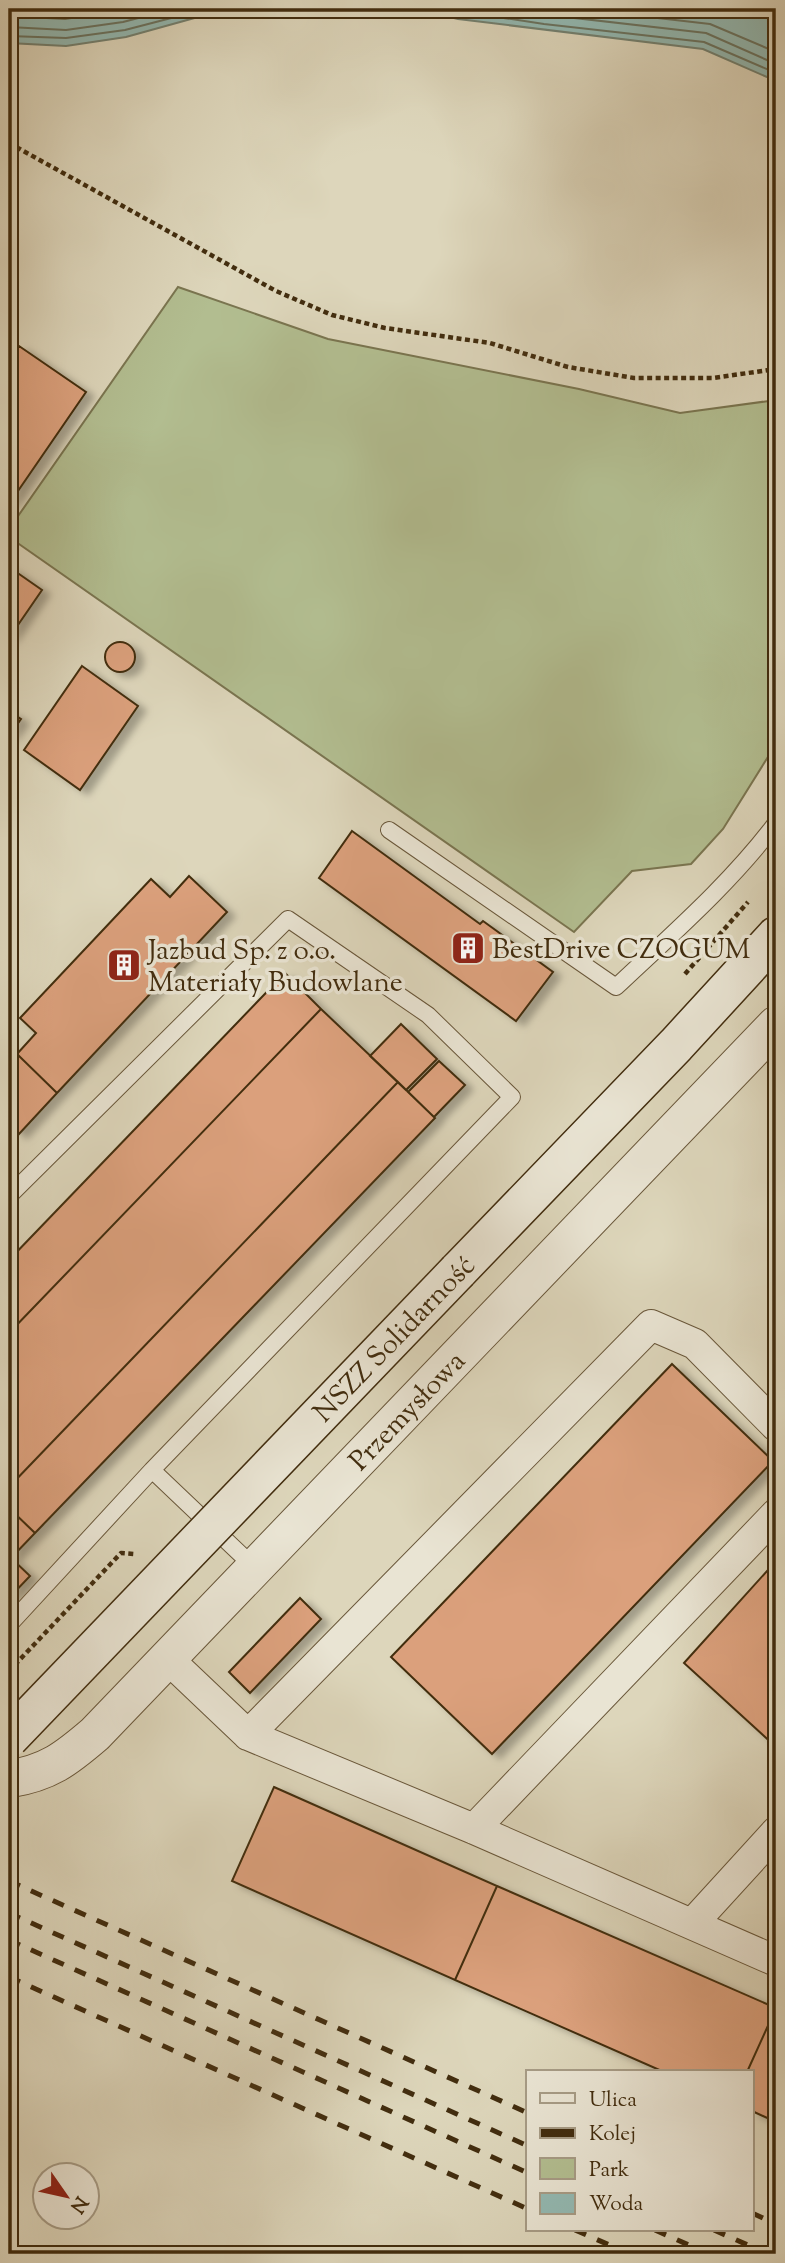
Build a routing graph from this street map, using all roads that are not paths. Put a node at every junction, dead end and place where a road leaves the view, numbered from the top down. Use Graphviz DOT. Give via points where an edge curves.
graph roads {
  1 [pos="776,823"];
  2 [pos="389,830"];
  3 [pos="776,936"];
  4 [pos="776,1025"];
  5 [pos="9,1196"];
  6 [pos="776,1426"];
  7 [pos="152,1469"];
  8 [pos="776,1514"];
  9 [pos="254,1567"];
  10 [pos="9,1625"];
  11 [pos="167,1658"];
  12 [pos="248,1735"];
  13 [pos="9,1738"];
  14 [pos="15,1778"];
  15 [pos="474,1829"];
  16 [pos="776,1832"];
  17 [pos="693,1923"];
  18 [pos="776,1961"];
  1 -- 2 [label="lane" via="704,903 616,987"];
  3 -- 13 [label="main road, NSZZ Solidarność, bridge"];
  4 -- 9 [label="street, Przemysłowa"];
  5 -- 7 [label="lane" via="288,919 428,1015 512,1097"];
  6 -- 12 [label="street" via="695,1344 651,1325"];
  7 -- 9 [label="lane"];
  7 -- 10 [label="lane"];
  8 -- 15 [label="street"];
  9 -- 11 [label="street, Przemysłowa"];
  11 -- 12 [label="street"];
  11 -- 14 [label="street, Przemysłowa" via="65,1760"];
  12 -- 15 [label="street"];
  15 -- 17 [label="street"];
  16 -- 17 [label="street"];
  17 -- 18 [label="street"];
}
